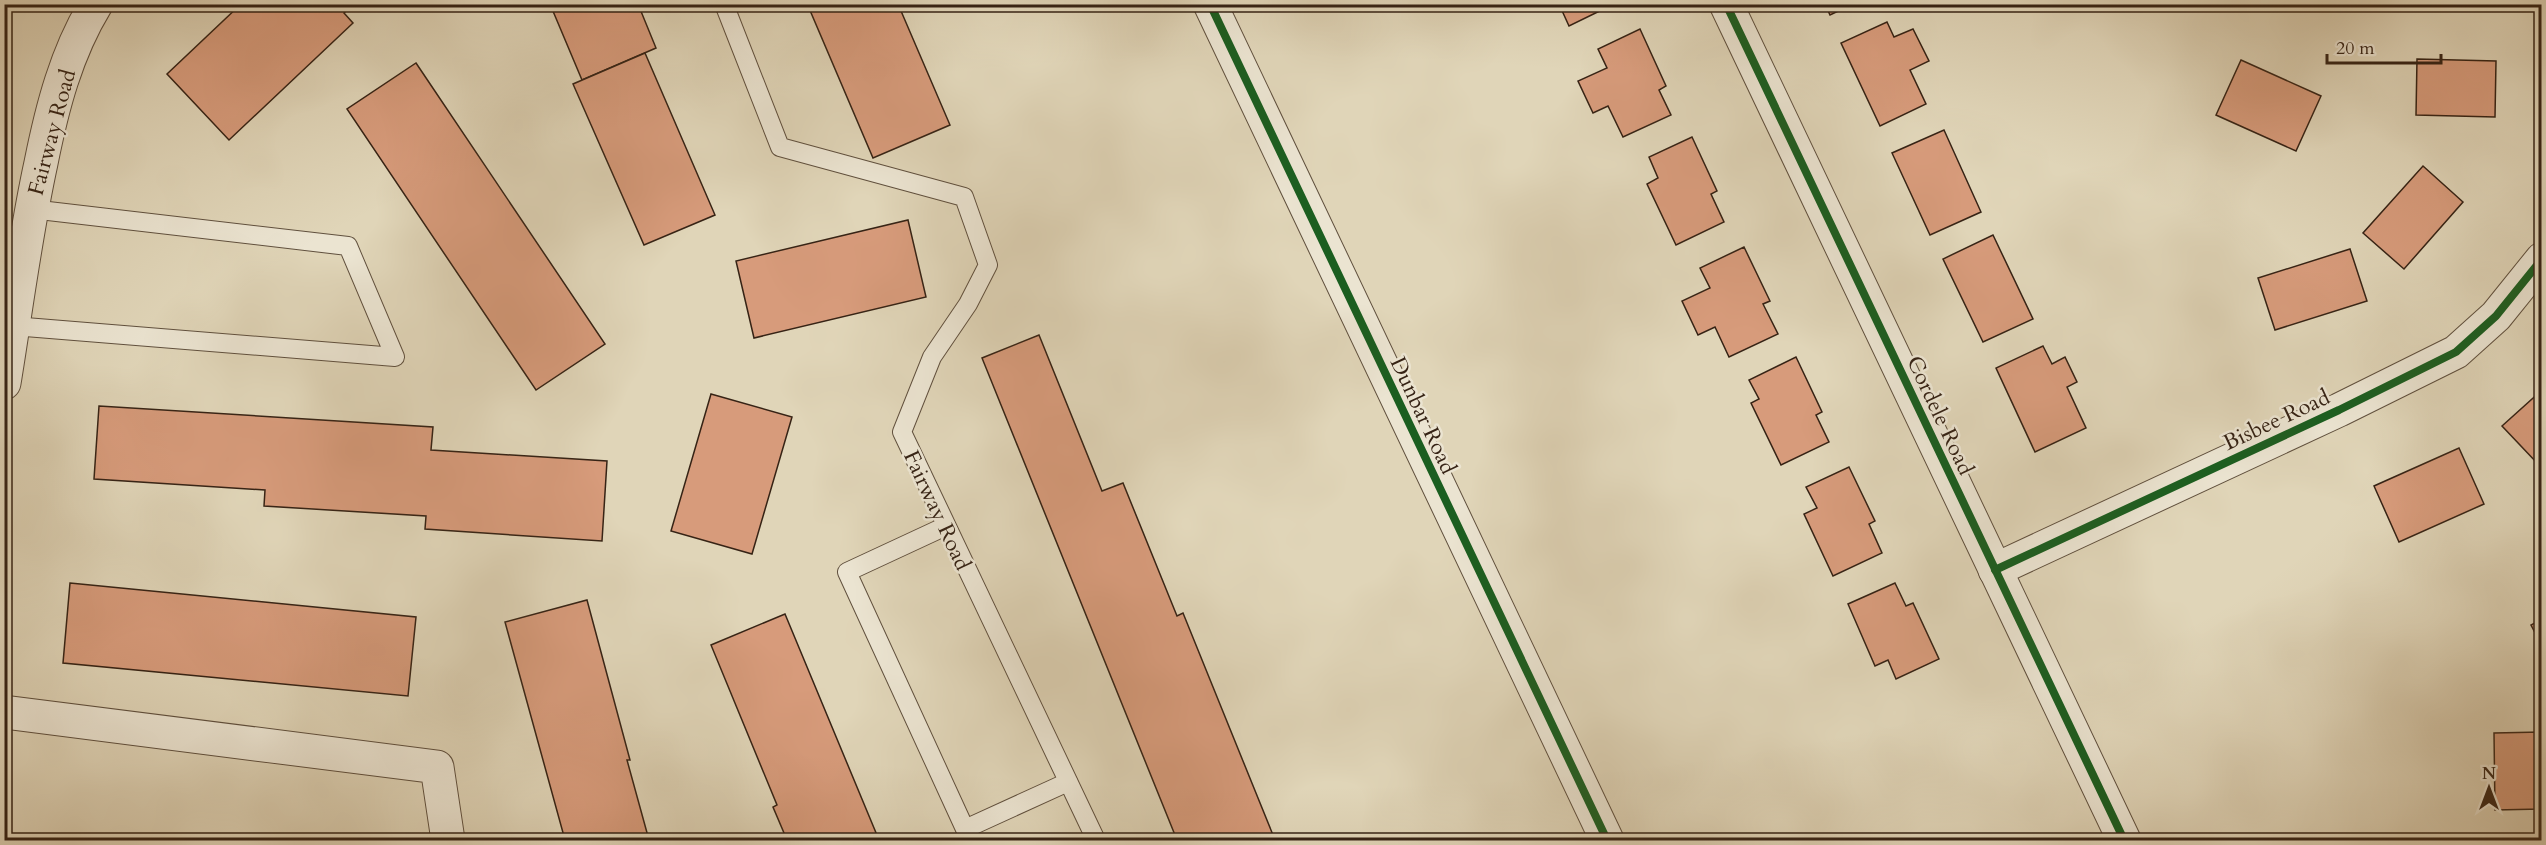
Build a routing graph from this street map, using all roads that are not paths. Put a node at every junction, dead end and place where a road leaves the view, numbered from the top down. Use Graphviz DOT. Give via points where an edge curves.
graph roads {
  1 [pos="96,4"];
  2 [pos="724,4"];
  3 [pos="1210,4"];
  4 [pos="1726,4"];
  5 [pos="31,209"];
  6 [pos="14,259"];
  7 [pos="2541,259"];
  8 [pos="13,326"];
  9 [pos="5,375"];
  10 [pos="946,526"];
  11 [pos="1995,570"];
  12 [pos="4,712"];
  13 [pos="1068,783"];
  14 [pos="448,840"];
  15 [pos="1096,840"];
  16 [pos="1607,840"];
  17 [pos="2124,840"];
  1 -- 5 [label="street, Fairway Road" via="78,34 52,111"];
  2 -- 10 [label="lane, Fairway Road" via="780,147 964,197 988,265 968,304 932,357 902,432"];
  3 -- 16 [label="street, Dunbar Road"];
  4 -- 11 [label="street, Cordele Road"];
  5 -- 6 [label="street, Fairway Road"];
  5 -- 8 [label="lane" via="348,246 395,357"];
  6 -- 8 [label="street, Fairway Road"];
  7 -- 11 [label="street, Bisbee Road" via="2496,316 2456,352"];
  8 -- 9 [label="street, Fairway Road"];
  10 -- 13 [label="lane, Fairway Road"];
  10 -- 13 [label="lane" via="847,572 965,829"];
  11 -- 17 [label="street, Cordele Road"];
  12 -- 14 [label="street" via="437,767"];
  13 -- 15 [label="lane, Fairway Road"];
}
